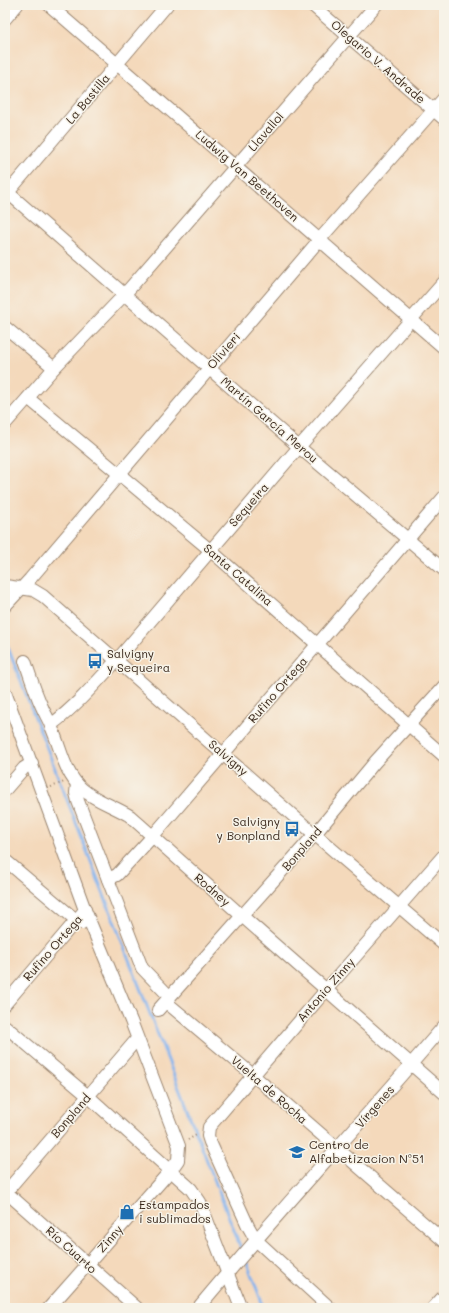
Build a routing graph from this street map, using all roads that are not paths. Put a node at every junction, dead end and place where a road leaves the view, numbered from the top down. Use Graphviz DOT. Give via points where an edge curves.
graph roads {
  1 [pos="17,5"];
  2 [pos="49,5"];
  3 [pos="167,5"];
  4 [pos="312,5"];
  5 [pos="376,5"];
  6 [pos="5,19"];
  7 [pos="349,37"];
  8 [pos="118,64"];
  9 [pos="444,98"];
  10 [pos="434,110"];
  11 [pos="444,119"];
  12 [pos="236,167"];
  13 [pos="6,193"];
  14 [pos="320,239"];
  15 [pos="444,282"];
  16 [pos="124,295"];
  17 [pos="411,320"];
  18 [pos="5,327"];
  19 [pos="444,348"];
  20 [pos="54,368"];
  21 [pos="209,368"];
  22 [pos="28,398"];
  23 [pos="5,424"];
  24 [pos="299,447"];
  25 [pos="119,474"];
  26 [pos="444,497"];
  27 [pos="408,539"];
  28 [pos="210,550"];
  29 [pos="444,570"];
  30 [pos="5,586"];
  31 [pos="21,588"];
  32 [pos="5,606"];
  33 [pos="318,645"];
  34 [pos="116,660"];
  35 [pos="25,661"];
  36 [pos="444,686"];
  37 [pos="6,697"];
  38 [pos="51,725"];
  39 [pos="410,725"];
  40 [pos="222,753"];
  41 [pos="444,756"];
  42 [pos="32,763"];
  43 [pos="72,782"];
  44 [pos="5,790"];
  45 [pos="315,834"];
  46 [pos="152,837"];
  47 [pos="444,854"];
  48 [pos="5,860"];
  49 [pos="108,879"];
  50 [pos="399,907"];
  51 [pos="85,910"];
  52 [pos="242,916"];
  53 [pos="76,920"];
  54 [pos="92,928"];
  55 [pos="444,946"];
  56 [pos="326,990"];
  57 [pos="165,1003"];
  58 [pos="5,1004"];
  59 [pos="5,1026"];
  60 [pos="444,1026"];
  61 [pos="137,1038"];
  62 [pos="412,1064"];
  63 [pos="254,1076"];
  64 [pos="444,1092"];
  65 [pos="88,1096"];
  66 [pos="338,1149"];
  67 [pos="171,1170"];
  68 [pos="5,1192"];
  69 [pos="256,1240"];
  70 [pos="444,1241"];
  71 [pos="87,1265"];
  72 [pos="227,1273"];
  73 [pos="444,1296"];
  74 [pos="49,1308"];
  75 [pos="137,1308"];
  76 [pos="198,1308"];
  77 [pos="241,1308"];
  78 [pos="330,1308"];
  79 [pos="434,1308"];
  1 -- 6 [label="street"];
  2 -- 8 [label="street, Ludwig Van Beethoven"];
  3 -- 8 [label="street, La Bastilla"];
  4 -- 7 [label="street, Olegario V. Andrade"];
  5 -- 7 [label="street, Llavallol"];
  7 -- 10 [label="street, Olegario V. Andrade"];
  7 -- 12 [label="street, Llavallol"];
  8 -- 12 [label="street, Ludwig Van Beethoven"];
  8 -- 13 [label="street, La Bastilla"];
  9 -- 10 [label="street, Olivieri"];
  10 -- 11 [label="street, Olegario V. Andrade"];
  10 -- 14 [label="street, Olivieri"];
  12 -- 14 [label="street, Ludwig Van Beethoven"];
  12 -- 16 [label="street, Llavallol"];
  13 -- 16 [label="street, Martín García Merou"];
  14 -- 17 [label="street, Ludwig Van Beethoven"];
  14 -- 21 [label="street, Olivieri"];
  15 -- 17 [label="street, Sequeira"];
  16 -- 20 [label="street"];
  16 -- 21 [label="street, Martín García Merou"];
  17 -- 19 [label="street, Ludwig Van Beethoven"];
  17 -- 24 [label="street, Sequeira"];
  18 -- 20 [label="street"];
  20 -- 22 [label="street"];
  21 -- 24 [label="street, Martín García Merou"];
  21 -- 25 [label="street, Olivieri"];
  22 -- 23 [label="street"];
  22 -- 25 [label="street, Santa Catalina"];
  24 -- 27 [label="street, Martín García Merou"];
  24 -- 28 [label="street, Sequeira"];
  25 -- 28 [label="street, Santa Catalina"];
  25 -- 31 [label="street, Olivieri"];
  26 -- 27 [label="street, Rufino Ortega"];
  27 -- 29 [label="street, Martín García Merou"];
  27 -- 33 [label="street, Rufino Ortega"];
  28 -- 33 [label="street, Santa Catalina"];
  28 -- 34 [label="street, Sequeira"];
  30 -- 31 [label="street, Salvigny"];
  31 -- 32 [label="street, Olivieri"];
  31 -- 34 [label="street, Salvigny" via="33,590 43,596"];
  33 -- 39 [label="street, Santa Catalina"];
  33 -- 40 [label="street, Rufino Ortega"];
  34 -- 38 [label="street, Sequeira" via="63,716"];
  34 -- 40 [label="street, Salvigny"];
  35 -- 38 [label="street, Rodney" via="41,706"];
  36 -- 39 [label="street, Bonpland"];
  37 -- 42 [label="street"];
  38 -- 43 [label="street, Rodney"];
  39 -- 41 [label="street, Santa Catalina"];
  39 -- 45 [label="street, Bonpland" via="375,762"];
  40 -- 45 [label="street, Salvigny"];
  40 -- 46 [label="street, Rufino Ortega"];
  42 -- 44 [label="street" via="24,768"];
  42 -- 51 [label="street"];
  43 -- 46 [label="street, Rodney" via="96,799 130,816"];
  43 -- 49 [label="street, Vuelta de Rocha"];
  45 -- 50 [label="street, Salvigny"];
  45 -- 52 [label="street, Bonpland"];
  46 -- 49 [label="street, Rufino Ortega" via="117,875"];
  46 -- 52 [label="street, Rodney"];
  47 -- 50 [label="street, Antonio Zinny"];
  48 -- 53 [label="street"];
  49 -- 57 [label="street, Vuelta de Rocha" via="142,968"];
  50 -- 55 [label="street, Salvigny"];
  50 -- 56 [label="street, Antonio Zinny"];
  51 -- 53 [label="street, Rufino Ortega"];
  51 -- 54 [label="street"];
  52 -- 56 [label="street, Rodney"];
  52 -- 57 [label="street, Bonpland"];
  53 -- 54 [label="street"];
  53 -- 58 [label="street, Rufino Ortega"];
  54 -- 61 [label="street"];
  56 -- 62 [label="street, Rodney"];
  56 -- 63 [label="street, Antonio Zinny"];
  57 -- 63 [label="street, Vuelta de Rocha"];
  59 -- 65 [label="street"];
  60 -- 62 [label="street, Vírgenes"];
  61 -- 65 [label="street, Bonpland"];
  61 -- 67 [label="street, Zinny" via="179,1146 178,1160"];
  62 -- 64 [label="street, Rodney"];
  62 -- 66 [label="street, Vírgenes"];
  63 -- 66 [label="street, Vuelta de Rocha"];
  63 -- 69 [label="street, Antonio Zinny" via="209,1127 208,1136"];
  65 -- 67 [label="street"];
  65 -- 68 [label="street, Bonpland"];
  66 -- 69 [label="street, Vírgenes"];
  66 -- 70 [label="street, Vuelta de Rocha"];
  67 -- 71 [label="street, Zinny"];
  67 -- 72 [label="street" via="191,1189 200,1202"];
  68 -- 71 [label="street, Río Cuarto"];
  69 -- 72 [label="street, Vírgenes"];
  69 -- 78 [label="street"];
  71 -- 74 [label="street, Zinny"];
  71 -- 75 [label="street, Río Cuarto"];
  72 -- 76 [label="street"];
  72 -- 77 [label="street"];
  73 -- 79 [label="street"];
}
